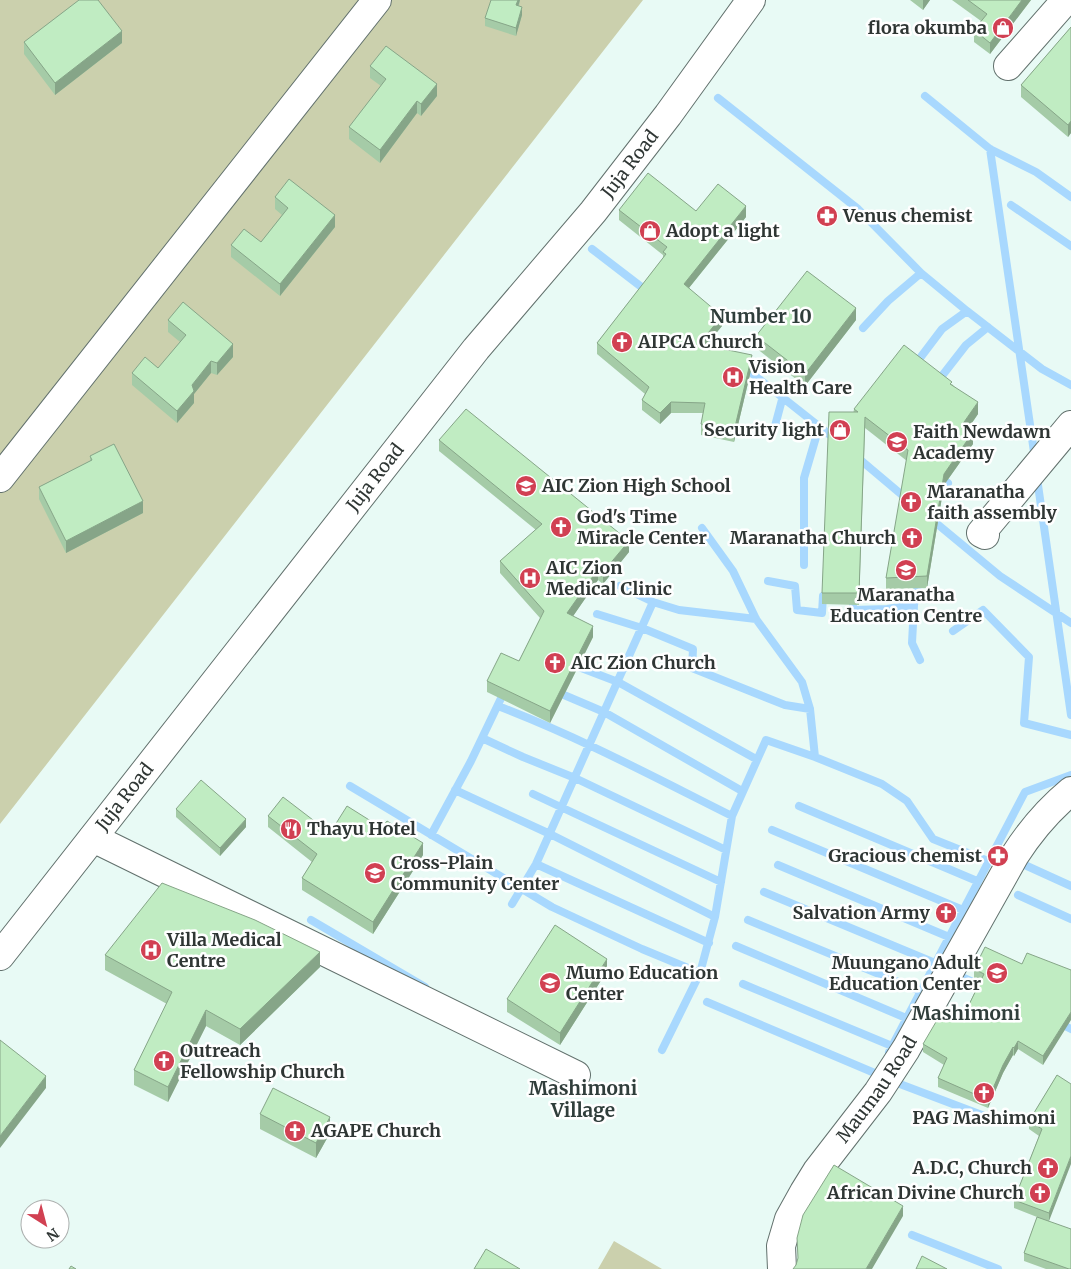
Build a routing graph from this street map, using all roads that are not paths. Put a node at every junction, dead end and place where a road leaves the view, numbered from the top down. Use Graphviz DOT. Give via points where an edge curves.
graph roads {
  1 [pos="377,0"];
  2 [pos="751,0"];
  3 [pos="1066,0"];
  4 [pos="1008,66"];
  5 [pos="1071,425"];
  6 [pos="0,478"];
  7 [pos="985,536"];
  8 [pos="1071,791"];
  9 [pos="93,838"];
  10 [pos="0,956"];
  11 [pos="576,1075"];
  12 [pos="782,1269"];
  1 -- 6 [label="street"];
  2 -- 9 [label="street, Juja Road" via="593,212 476,349"];
  3 -- 4 [label="street"];
  5 -- 7 [label="street" via="981,533"];
  8 -- 12 [label="street, Maumau Road" via="1033,828 1015,854 906,1049 804,1192 789,1219 781,1246"];
  9 -- 10 [label="street, Juja Road"];
  9 -- 11 [label="street"];
}
